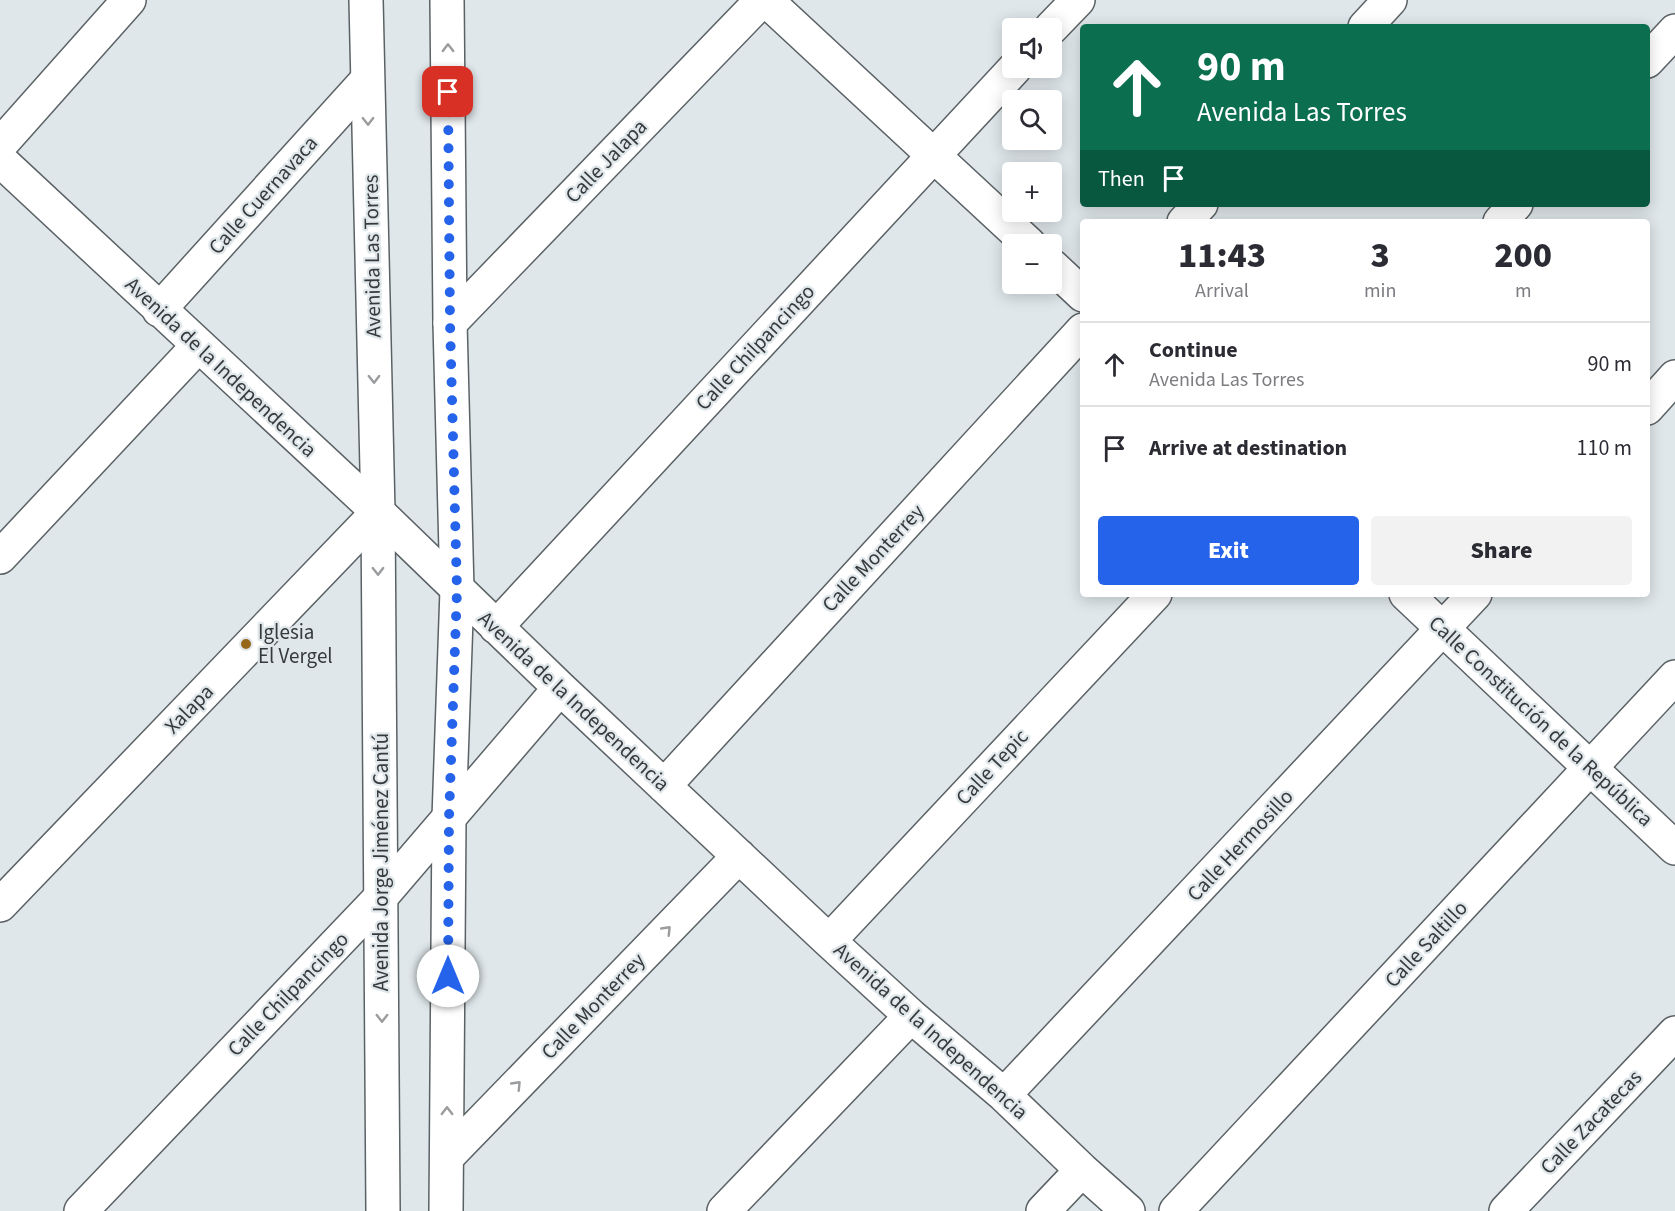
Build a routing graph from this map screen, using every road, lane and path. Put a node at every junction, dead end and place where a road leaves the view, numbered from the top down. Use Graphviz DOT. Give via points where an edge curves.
graph roads {
  1 [pos="129,0"];
  2 [pos="366,0"];
  3 [pos="447,0"];
  4 [pos="764,0"];
  5 [pos="1078,0"];
  6 [pos="1390,0"];
  7 [pos="1061,18"];
  8 [pos="1368,24"];
  9 [pos="1675,31"];
  10 [pos="1650,59"];
  11 [pos="1005,78"];
  12 [pos="367,80"];
  13 [pos="0,145"];
  14 [pos="932,155"];
  15 [pos="0,160"];
  16 [pos="1198,207"];
  17 [pos="1513,207"];
  18 [pos="1187,219"];
  19 [pos="1503,219"];
  20 [pos="1018,234"];
  21 [pos="1062,275"];
  22 [pos="1080,292"];
  23 [pos="159,310"];
  24 [pos="450,322"];
  25 [pos="1080,333"];
  26 [pos="198,346"];
  27 [pos="1675,377"];
  28 [pos="1650,405"];
  29 [pos="378,512"];
  30 [pos="0,557"];
  31 [pos="457,590"];
  32 [pos="1152,597"];
  33 [pos="1409,597"];
  34 [pos="1473,597"];
  35 [pos="496,627"];
  36 [pos="1443,629"];
  37 [pos="1675,677"];
  38 [pos="560,688"];
  39 [pos="1590,769"];
  40 [pos="664,786"];
  41 [pos="449,818"];
  42 [pos="1675,848"];
  43 [pos="739,856"];
  44 [pos="381,897"];
  45 [pos="0,905"];
  46 [pos="829,940"];
  47 [pos="911,1016"];
  48 [pos="1675,1033"];
  49 [pos="1004,1095"];
  50 [pos="447,1157"];
  51 [pos="1082,1170"];
  52 [pos="81,1211"];
  53 [pos="383,1211"];
  54 [pos="446,1211"];
  55 [pos="724,1211"];
  56 [pos="1043,1211"];
  57 [pos="1128,1211"];
  58 [pos="1176,1211"];
  59 [pos="1506,1211"];
  1 -- 13 [label="street"];
  2 -- 12 [label="street, Avenida Las Torres"];
  24 -- 3 [label="street, one-way"];
  4 -- 14 [label="street"];
  4 -- 24 [label="street, Calle Jalapa"];
  5 -- 7 [label="street"];
  6 -- 8 [label="street"];
  9 -- 10 [label="street"];
  11 -- 14 [label="street, Calle Chilpancingo"];
  12 -- 23 [label="street, Calle Cuernavaca"];
  12 -- 29 [label="street, Avenida Las Torres, one-way"];
  14 -- 20 [label="street"];
  14 -- 35 [label="street, Calle Chilpancingo"];
  15 -- 23 [label="street, Avenida de la Independencia"];
  16 -- 18 [label="street"];
  17 -- 19 [label="street"];
  21 -- 22 [label="street"];
  23 -- 26 [label="street, Avenida de la Independencia"];
  24 -- 31 [label="street"];
  25 -- 40 [label="street, Calle Monterrey"];
  26 -- 29 [label="street, Avenida de la Independencia"];
  26 -- 30 [label="street"];
  27 -- 28 [label="street"];
  29 -- 31 [label="street, Avenida de la Independencia"];
  29 -- 44 [label="street, Avenida Jorge Jiménez Cantú, one-way"];
  29 -- 45 [label="street, Xalapa"];
  31 -- 35 [label="street, Avenida de la Independencia"];
  31 -- 41 [label="street"];
  32 -- 46 [label="street, Calle Tepic"];
  33 -- 36 [label="street, Calle Constitución de la República"];
  34 -- 36 [label="street, Calle Hermosillo"];
  35 -- 38 [label="street, Avenida de la Independencia"];
  36 -- 39 [label="street, Calle Constitución de la República"];
  36 -- 49 [label="street, Calle Hermosillo"];
  37 -- 39 [label="street, Calle Saltillo"];
  38 -- 40 [label="street, Avenida de la Independencia"];
  38 -- 41 [label="street, Calle Chilpancingo"];
  39 -- 42 [label="street, Calle Constitución de la República"];
  39 -- 58 [label="street, Calle Saltillo"];
  40 -- 43 [label="street, Avenida de la Independencia"];
  41 -- 44 [label="street, Calle Chilpancingo"];
  50 -- 41 [label="street, one-way"];
  43 -- 46 [label="street, Avenida de la Independencia"];
  50 -- 43 [label="street, Calle Monterrey, one-way"];
  44 -- 52 [label="street, Calle Chilpancingo"];
  44 -- 53 [label="street, Avenida Jorge Jiménez Cantú, one-way"];
  46 -- 47 [label="street, Avenida de la Independencia"];
  47 -- 49 [label="street, Avenida de la Independencia"];
  47 -- 55 [label="street"];
  48 -- 59 [label="street, Calle Zacatecas"];
  49 -- 51 [label="street, Avenida de la Independencia"];
  50 -- 54 [label="street"];
  51 -- 56 [label="street"];
  51 -- 57 [label="street, Avenida de la Independencia"];
}
